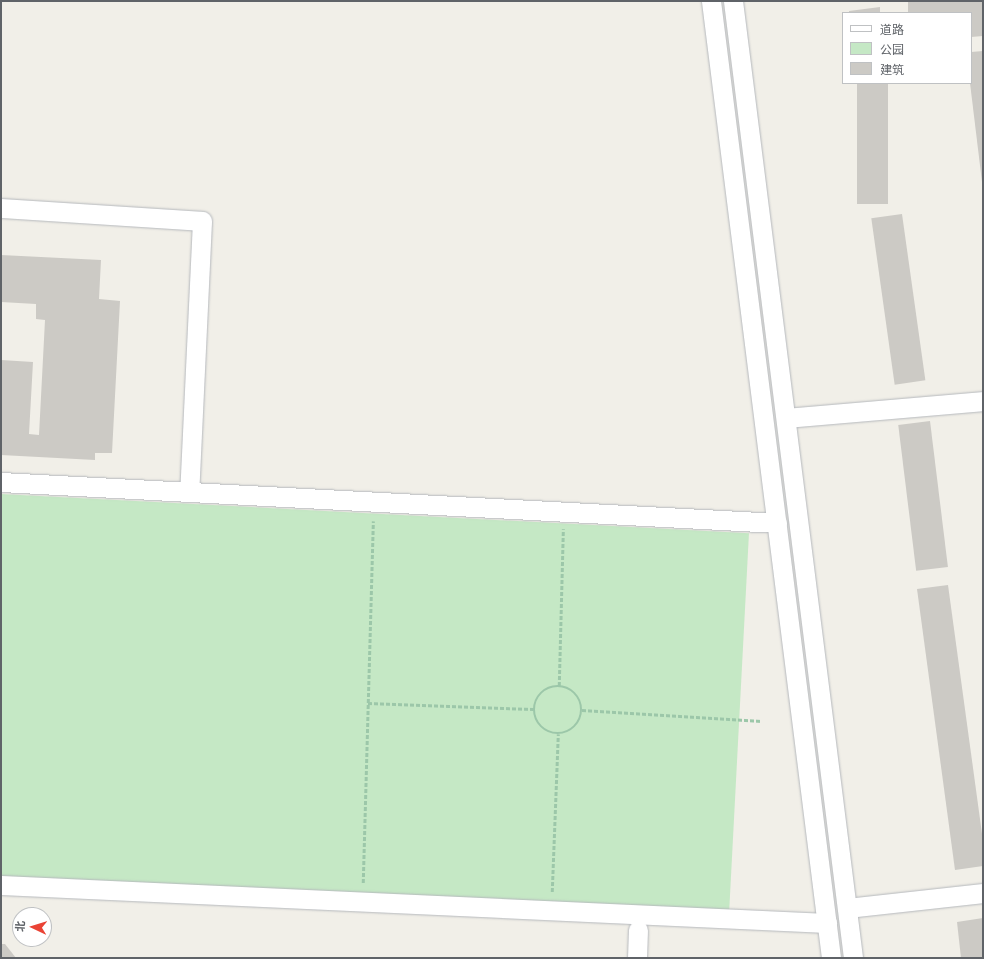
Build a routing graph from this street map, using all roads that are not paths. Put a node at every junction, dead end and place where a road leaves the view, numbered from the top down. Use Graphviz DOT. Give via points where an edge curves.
graph roads {
  1 [pos="711,1"];
  2 [pos="733,1"];
  3 [pos="1,208"];
  4 [pos="983,400"];
  5 [pos="786,418"];
  6 [pos="1,482"];
  7 [pos="189,492"];
  8 [pos="777,523"];
  9 [pos="1,885"];
  10 [pos="983,893"];
  11 [pos="847,908"];
  12 [pos="827,923"];
  13 [pos="638,930"];
  14 [pos="637,958"];
  15 [pos="831,958"];
  16 [pos="853,958"];
  1 -- 8 [label="street"];
  2 -- 5 [label="street"];
  3 -- 7 [label="street" via="202,221"];
  4 -- 5 [label="street"];
  5 -- 11 [label="street"];
  6 -- 7 [label="street"];
  7 -- 8 [label="street"];
  8 -- 12 [label="street"];
  9 -- 12 [label="street"];
  10 -- 11 [label="street"];
  11 -- 16 [label="street"];
  12 -- 15 [label="street"];
  13 -- 14 [label="street"];
}
